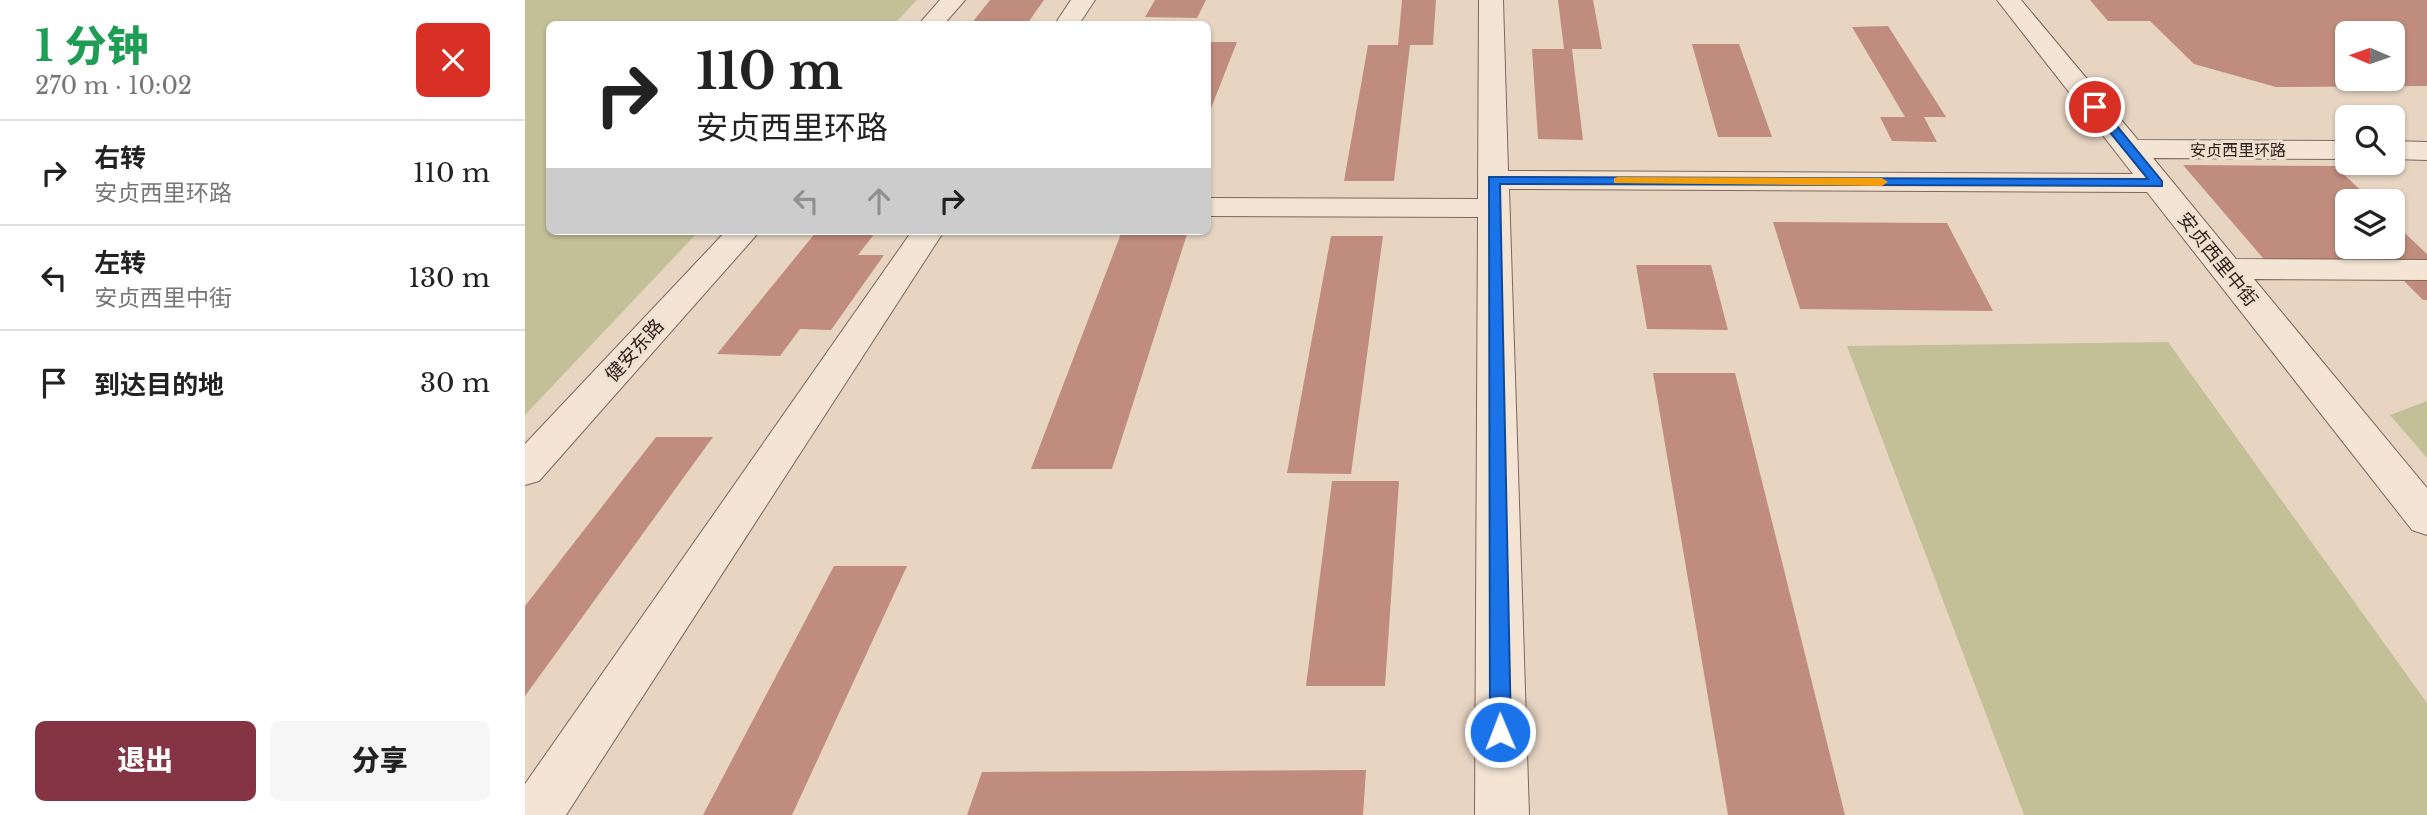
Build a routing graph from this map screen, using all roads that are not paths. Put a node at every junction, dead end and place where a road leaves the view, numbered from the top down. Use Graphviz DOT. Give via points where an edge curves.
graph roads {
  1 [pos="953,0"];
  2 [pos="1083,0"];
  3 [pos="1490,0"];
  4 [pos="2009,0"];
  5 [pos="934,21"];
  6 [pos="1069,21"];
  7 [pos="2130,149"];
  8 [pos="2335,150"];
  9 [pos="2405,150"];
  10 [pos="2427,150"];
  11 [pos="2158,183"];
  12 [pos="1494,194"];
  13 [pos="1211,207"];
  14 [pos="740,235"];
  15 [pos="925,235"];
  16 [pos="2227,269"];
  17 [pos="2427,270"];
  18 [pos="525,470"];
  19 [pos="2427,518"];
  20 [pos="535,815"];
  21 [pos="1501,815"];
  1 -- 5 [label="street"];
  2 -- 6 [label="street"];
  3 -- 12 [label="street"];
  4 -- 7 [label="street, 安贞西里中街"];
  7 -- 8 [label="street, 安贞西里环路"];
  7 -- 11 [label="street, 安贞西里中街"];
  9 -- 10 [label="street"];
  11 -- 12 [label="street"];
  11 -- 16 [label="street, 安贞西里中街"];
  12 -- 13 [label="street"];
  12 -- 21 [label="street"];
  14 -- 18 [label="street, 健安东路"];
  15 -- 20 [label="street"];
  16 -- 17 [label="street"];
  16 -- 19 [label="street, 安贞西里中街"];
}
